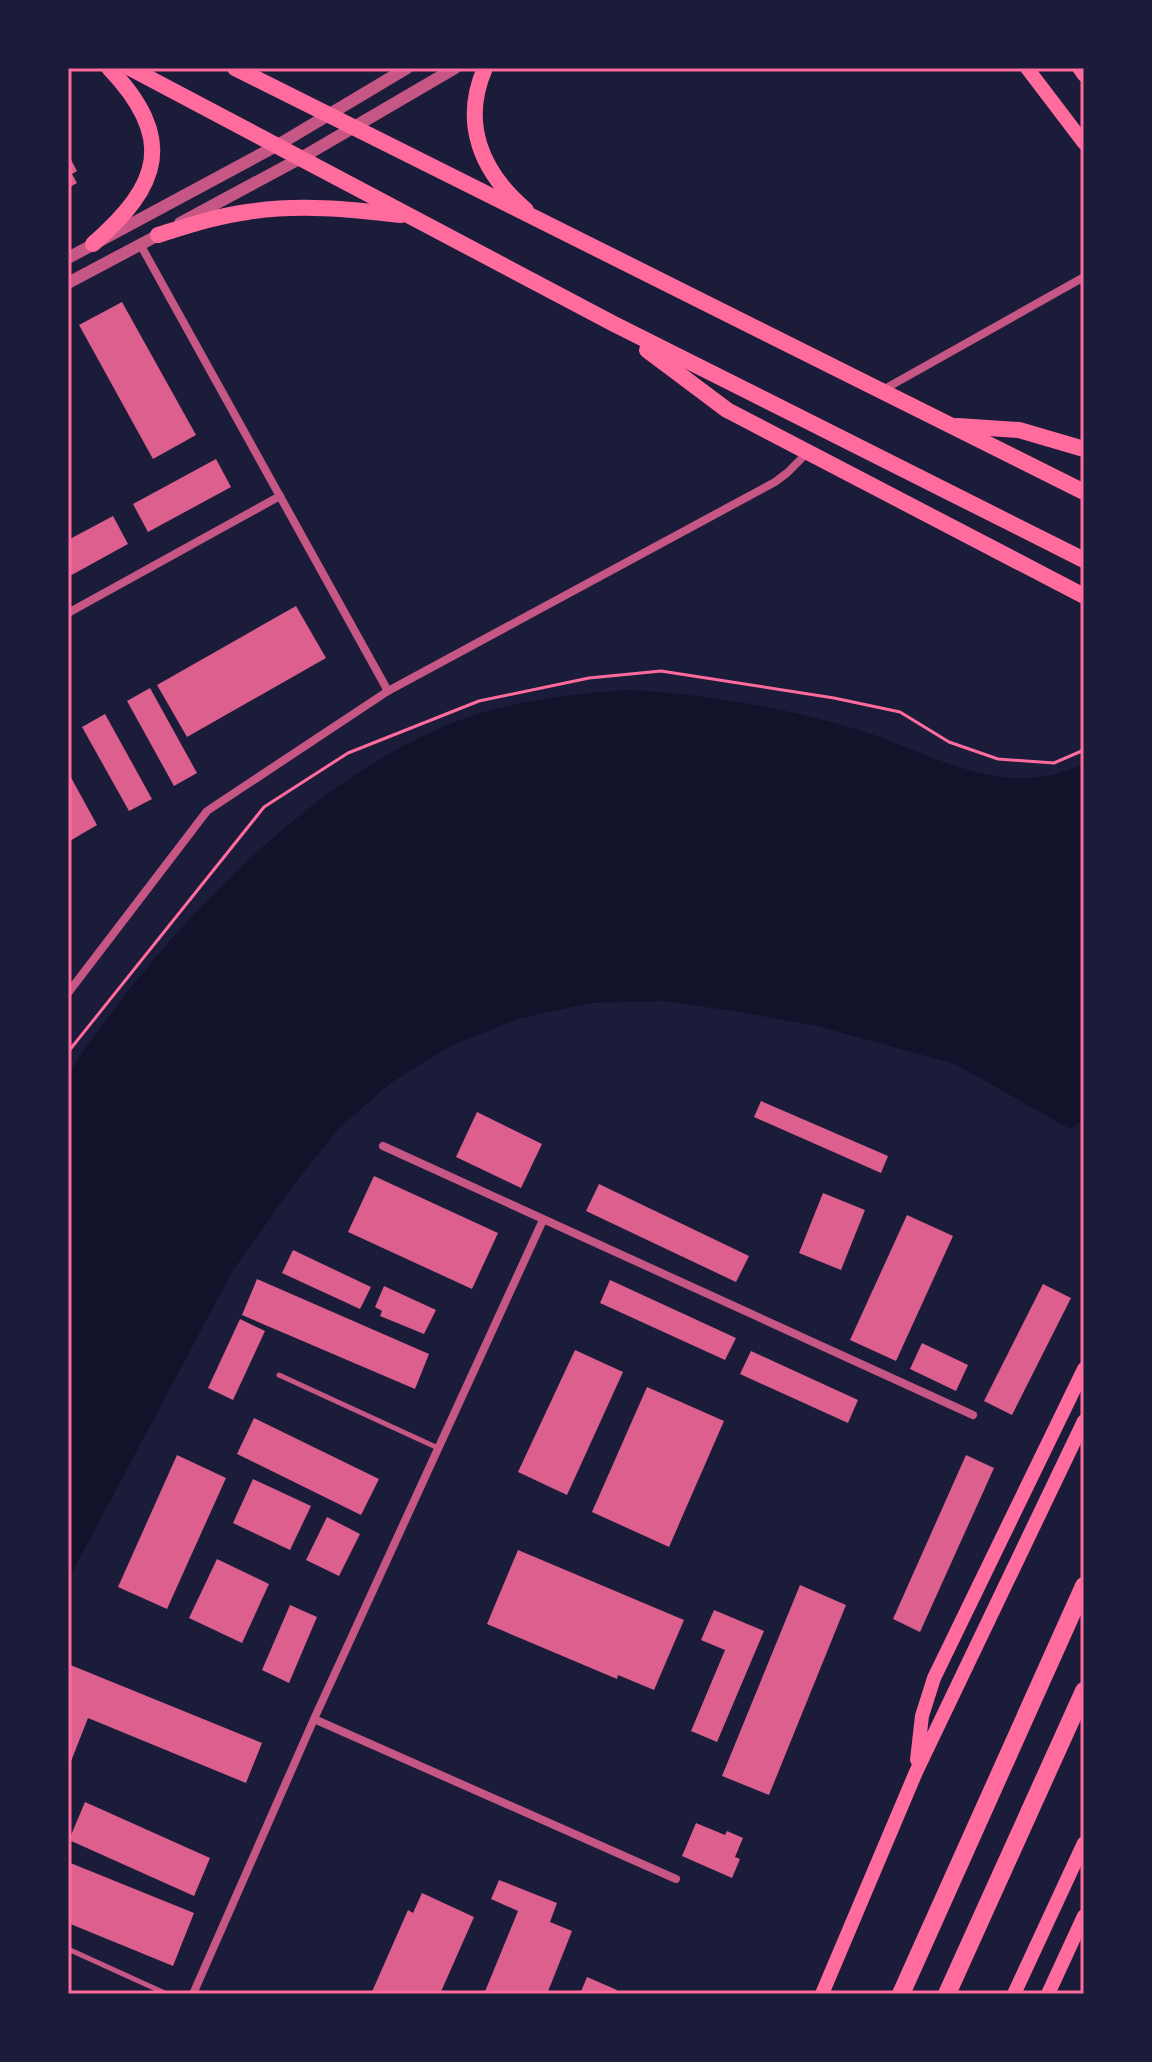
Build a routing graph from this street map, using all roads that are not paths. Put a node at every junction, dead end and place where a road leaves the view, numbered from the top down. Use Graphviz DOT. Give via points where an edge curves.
graph roads {
  1 [pos="109,68"];
  2 [pos="130,68"];
  3 [pos="235,68"];
  4 [pos="407,68"];
  5 [pos="455,68"];
  6 [pos="485,68"];
  7 [pos="1027,68"];
  8 [pos="1079,68"];
  9 [pos="1084,75"];
  10 [pos="330,116"];
  11 [pos="352,128"];
  12 [pos="1084,143"];
  13 [pos="278,145"];
  14 [pos="301,158"];
  15 [pos="410,216"];
  16 [pos="542,223"];
  17 [pos="158,235"];
  18 [pos="93,244"];
  19 [pos="140,244"];
  20 [pos="68,258"];
  21 [pos="1084,277"];
  22 [pos="68,283"];
  23 [pos="614,324"];
  24 [pos="880,392"];
  25 [pos="950,426"];
  26 [pos="1084,449"];
  27 [pos="809,452"];
  28 [pos="1084,492"];
  29 [pos="280,496"];
  30 [pos="1084,560"];
  31 [pos="1084,596"];
  32 [pos="68,613"];
  33 [pos="388,691"];
  34 [pos="68,993"];
  35 [pos="383,1146"];
  36 [pos="543,1220"];
  37 [pos="1084,1369"];
  38 [pos="279,1375"];
  39 [pos="973,1415"];
  40 [pos="1084,1421"];
  41 [pos="439,1448"];
  42 [pos="1084,1586"];
  43 [pos="1084,1691"];
  44 [pos="314,1719"];
  45 [pos="916,1772"];
  46 [pos="1084,1843"];
  47 [pos="676,1879"];
  48 [pos="1084,1916"];
  49 [pos="68,1949"];
  50 [pos="167,1994"];
  51 [pos="193,1994"];
  52 [pos="822,1994"];
  53 [pos="901,1994"];
  54 [pos="947,1994"];
  55 [pos="1014,1994"];
  56 [pos="1048,1994"];
  1 -- 18 [label="main road" via="140,108 154,150 133,205"];
  2 -- 13 [label="main road"];
  3 -- 10 [label="main road"];
  4 -- 10 [label="street"];
  5 -- 11 [label="street"];
  6 -- 16 [label="main road" via="474,106 474,128 483,154 506,190"];
  7 -- 12 [label="main road"];
  8 -- 9 [label="main road"];
  10 -- 11 [label="main road"];
  10 -- 13 [label="street"];
  11 -- 14 [label="street"];
  11 -- 16 [label="main road"];
  13 -- 14 [label="main road"];
  13 -- 18 [label="street"];
  14 -- 15 [label="main road"];
  14 -- 17 [label="street"];
  15 -- 17 [label="main road" via="337,208 276,209 224,216"];
  15 -- 23 [label="main road"];
  16 -- 24 [label="main road"];
  17 -- 19 [label="street"];
  18 -- 20 [label="street"];
  19 -- 22 [label="street"];
  19 -- 29 [label="street"];
  21 -- 24 [label="street"];
  23 -- 27 [label="main road" via="727,410"];
  23 -- 30 [label="main road"];
  24 -- 25 [label="main road"];
  25 -- 26 [label="main road" via="1019,430"];
  25 -- 28 [label="main road"];
  27 -- 31 [label="main road"];
  27 -- 33 [label="street" via="775,482"];
  29 -- 32 [label="street"];
  29 -- 33 [label="street"];
  33 -- 34 [label="street" via="207,811"];
  35 -- 36 [label="street"];
  36 -- 39 [label="street"];
  36 -- 41 [label="street"];
  37 -- 45 [label="main road" via="934,1678 922,1716"];
  38 -- 41 [label="lane"];
  40 -- 45 [label="main road"];
  41 -- 44 [label="street"];
  42 -- 53 [label="highway"];
  43 -- 54 [label="highway"];
  44 -- 47 [label="street"];
  44 -- 51 [label="street"];
  45 -- 52 [label="main road"];
  46 -- 55 [label="main road"];
  48 -- 56 [label="main road"];
  49 -- 50 [label="lane"];
}
